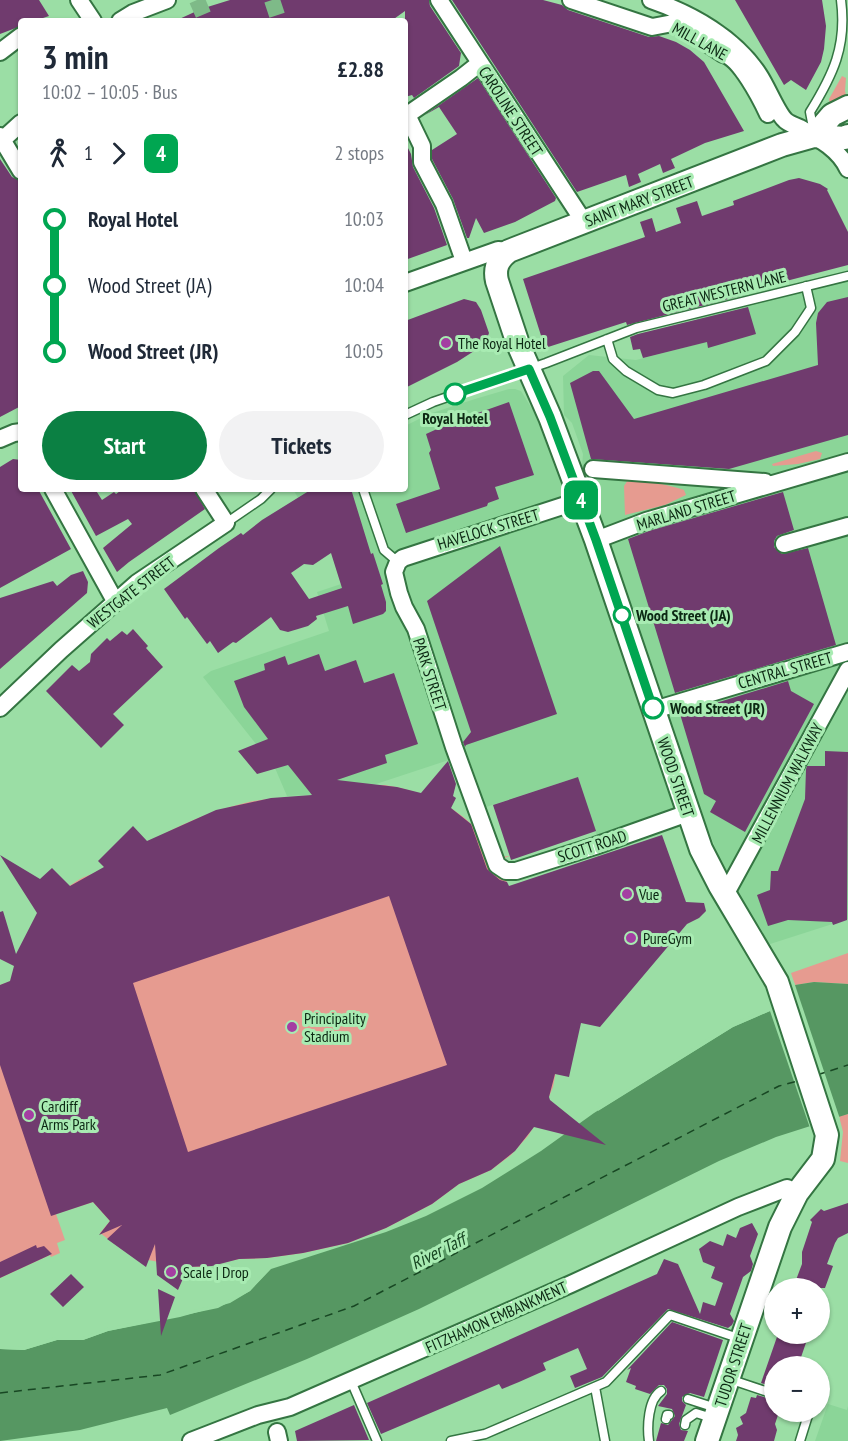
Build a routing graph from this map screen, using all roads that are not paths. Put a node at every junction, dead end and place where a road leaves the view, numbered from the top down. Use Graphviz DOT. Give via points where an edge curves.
graph roads {
  1 [pos="79,0"];
  2 [pos="167,0"];
  3 [pos="439,0"];
  4 [pos="571,0"];
  5 [pos="651,0"];
  6 [pos="841,0"];
  7 [pos="665,3"];
  8 [pos="91,18"];
  9 [pos="125,18"];
  10 [pos="18,38"];
  11 [pos="0,52"];
  12 [pos="480,63"];
  13 [pos="848,107"];
  14 [pos="768,114"];
  15 [pos="18,126"];
  16 [pos="814,136"];
  17 [pos="848,136"];
  18 [pos="1,140"];
  19 [pos="18,166"];
  20 [pos="848,169"];
  21 [pos="584,222"];
  22 [pos="509,251"];
  23 [pos="464,261"];
  24 [pos="848,276"];
  25 [pos="408,283"];
  26 [pos="806,286"];
  27 [pos="608,339"];
  28 [pos="529,369"];
  29 [pos="408,413"];
  30 [pos="18,432"];
  31 [pos="0,439"];
  32 [pos="848,462"];
  33 [pos="593,469"];
  34 [pos="777,483"];
  35 [pos="55,492"];
  36 [pos="206,492"];
  37 [pos="268,492"];
  38 [pos="364,492"];
  39 [pos="581,500"];
  40 [pos="226,523"];
  41 [pos="848,526"];
  42 [pos="596,540"];
  43 [pos="784,544"];
  44 [pos="398,562"];
  45 [pos="115,601"];
  46 [pos="848,652"];
  47 [pos="848,670"];
  48 [pos="0,708"];
  49 [pos="654,710"];
  50 [pos="688,813"];
  51 [pos="496,865"];
  52 [pos="725,896"];
  53 [pos="825,1126"];
  54 [pos="797,1193"];
  55 [pos="741,1339"];
  56 [pos="728,1379"];
  57 [pos="351,1381"];
  58 [pos="595,1387"];
  59 [pos="661,1391"];
  60 [pos="764,1391"];
  61 [pos="687,1399"];
  62 [pos="717,1414"];
  63 [pos="684,1421"];
  64 [pos="806,1422"];
  65 [pos="191,1441"];
  66 [pos="377,1441"];
  67 [pos="451,1441"];
  68 [pos="605,1441"];
  69 [pos="649,1441"];
  70 [pos="708,1441"];
  71 [pos="800,1441"];
  1 -- 8 [label="street"];
  2 -- 9 [label="street"];
  3 -- 12 [label="street, CAROLINE STREET"];
  4 -- 14 [label="street, MILL LANE" via="652,27 673,23 729,54"];
  5 -- 7 [label="street, MILL LANE"];
  6 -- 16 [label="lane" via="840,51 829,82 810,112"];
  7 -- 16 [label="street, MILL LANE" via="736,47 758,73 784,120"];
  10 -- 11 [label="street"];
  12 -- 21 [label="street, CAROLINE STREET"];
  12 -- 23 [label="street" via="408,117 422,146 422,162 444,204"];
  13 -- 16 [label="street" via="832,115"];
  15 -- 18 [label="street"];
  16 -- 17 [label="street, SAINT MARY STREET"];
  16 -- 20 [label="street, MILL LANE" via="842,158"];
  16 -- 21 [label="street, SAINT MARY STREET"];
  18 -- 19 [label="street"];
  21 -- 22 [label="street, SAINT MARY STREET"];
  22 -- 23 [label="street, SAINT MARY STREET" via="498,250"];
  22 -- 28 [label="street, WOOD STREET" via="499,260 496,276"];
  23 -- 25 [label="street, SAINT MARY STREET"];
  24 -- 26 [label="lane, GREAT WESTERN LANE"];
  26 -- 27 [label="lane, GREAT WESTERN LANE" via="636,328"];
  26 -- 27 [label="lane" via="811,308 795,332 766,361 694,388 673,393 658,390 613,359"];
  27 -- 28 [label="lane, GREAT WESTERN LANE"];
  28 -- 29 [label="lane"];
  28 -- 39 [label="street, WOOD STREET"];
  30 -- 31 [label="street"];
  32 -- 34 [label="street, MARLAND STREET"];
  33 -- 34 [label="street, MARLAND STREET"];
  34 -- 42 [label="street, MARLAND STREET" via="646,521"];
  35 -- 45 [label="street"];
  36 -- 40 [label="street"];
  37 -- 40 [label="lane, WESTGATE STREET"];
  38 -- 44 [label="lane" via="382,544"];
  39 -- 42 [label="street, WOOD STREET"];
  39 -- 44 [label="street, HAVELOCK STREET" via="421,550"];
  40 -- 45 [label="street, WESTGATE STREET"];
  41 -- 43 [label="street"];
  42 -- 49 [label="street, WOOD STREET"];
  44 -- 51 [label="street, PARK STREET" via="395,579 404,607 416,629"];
  45 -- 48 [label="street, WESTGATE STREET"];
  46 -- 49 [label="street, CENTRAL STREET"];
  47 -- 52 [label="street, MILLENNIUM WALKWAY"];
  49 -- 50 [label="street, WOOD STREET"];
  50 -- 51 [label="street, SCOTT ROAD" via="516,871"];
  50 -- 52 [label="street, WOOD STREET"];
  52 -- 53 [label="street, WOOD STREET" via="777,982"];
  53 -- 54 [label="street, TUDOR STREET" via="827,1143 823,1159"];
  54 -- 55 [label="street, TUDOR STREET" via="772,1246"];
  54 -- 57 [label="street, FITZHAMON EMBANKMENT" via="787,1188 738,1207"];
  55 -- 56 [label="street, TUDOR STREET"];
  55 -- 58 [label="lane" via="670,1315 606,1382"];
  56 -- 60 [label="lane"];
  56 -- 62 [label="street, TUDOR STREET"];
  57 -- 65 [label="street, FITZHAMON EMBANKMENT"];
  57 -- 66 [label="lane"];
  58 -- 67 [label="lane" via="485,1434"];
  58 -- 68 [label="lane"];
  59 -- 69 [label="lane" via="647,1421"];
  61 -- 62 [label="lane"];
  62 -- 63 [label="lane" via="696,1413"];
  62 -- 70 [label="street, TUDOR STREET"];
  64 -- 71 [label="lane"];
}
